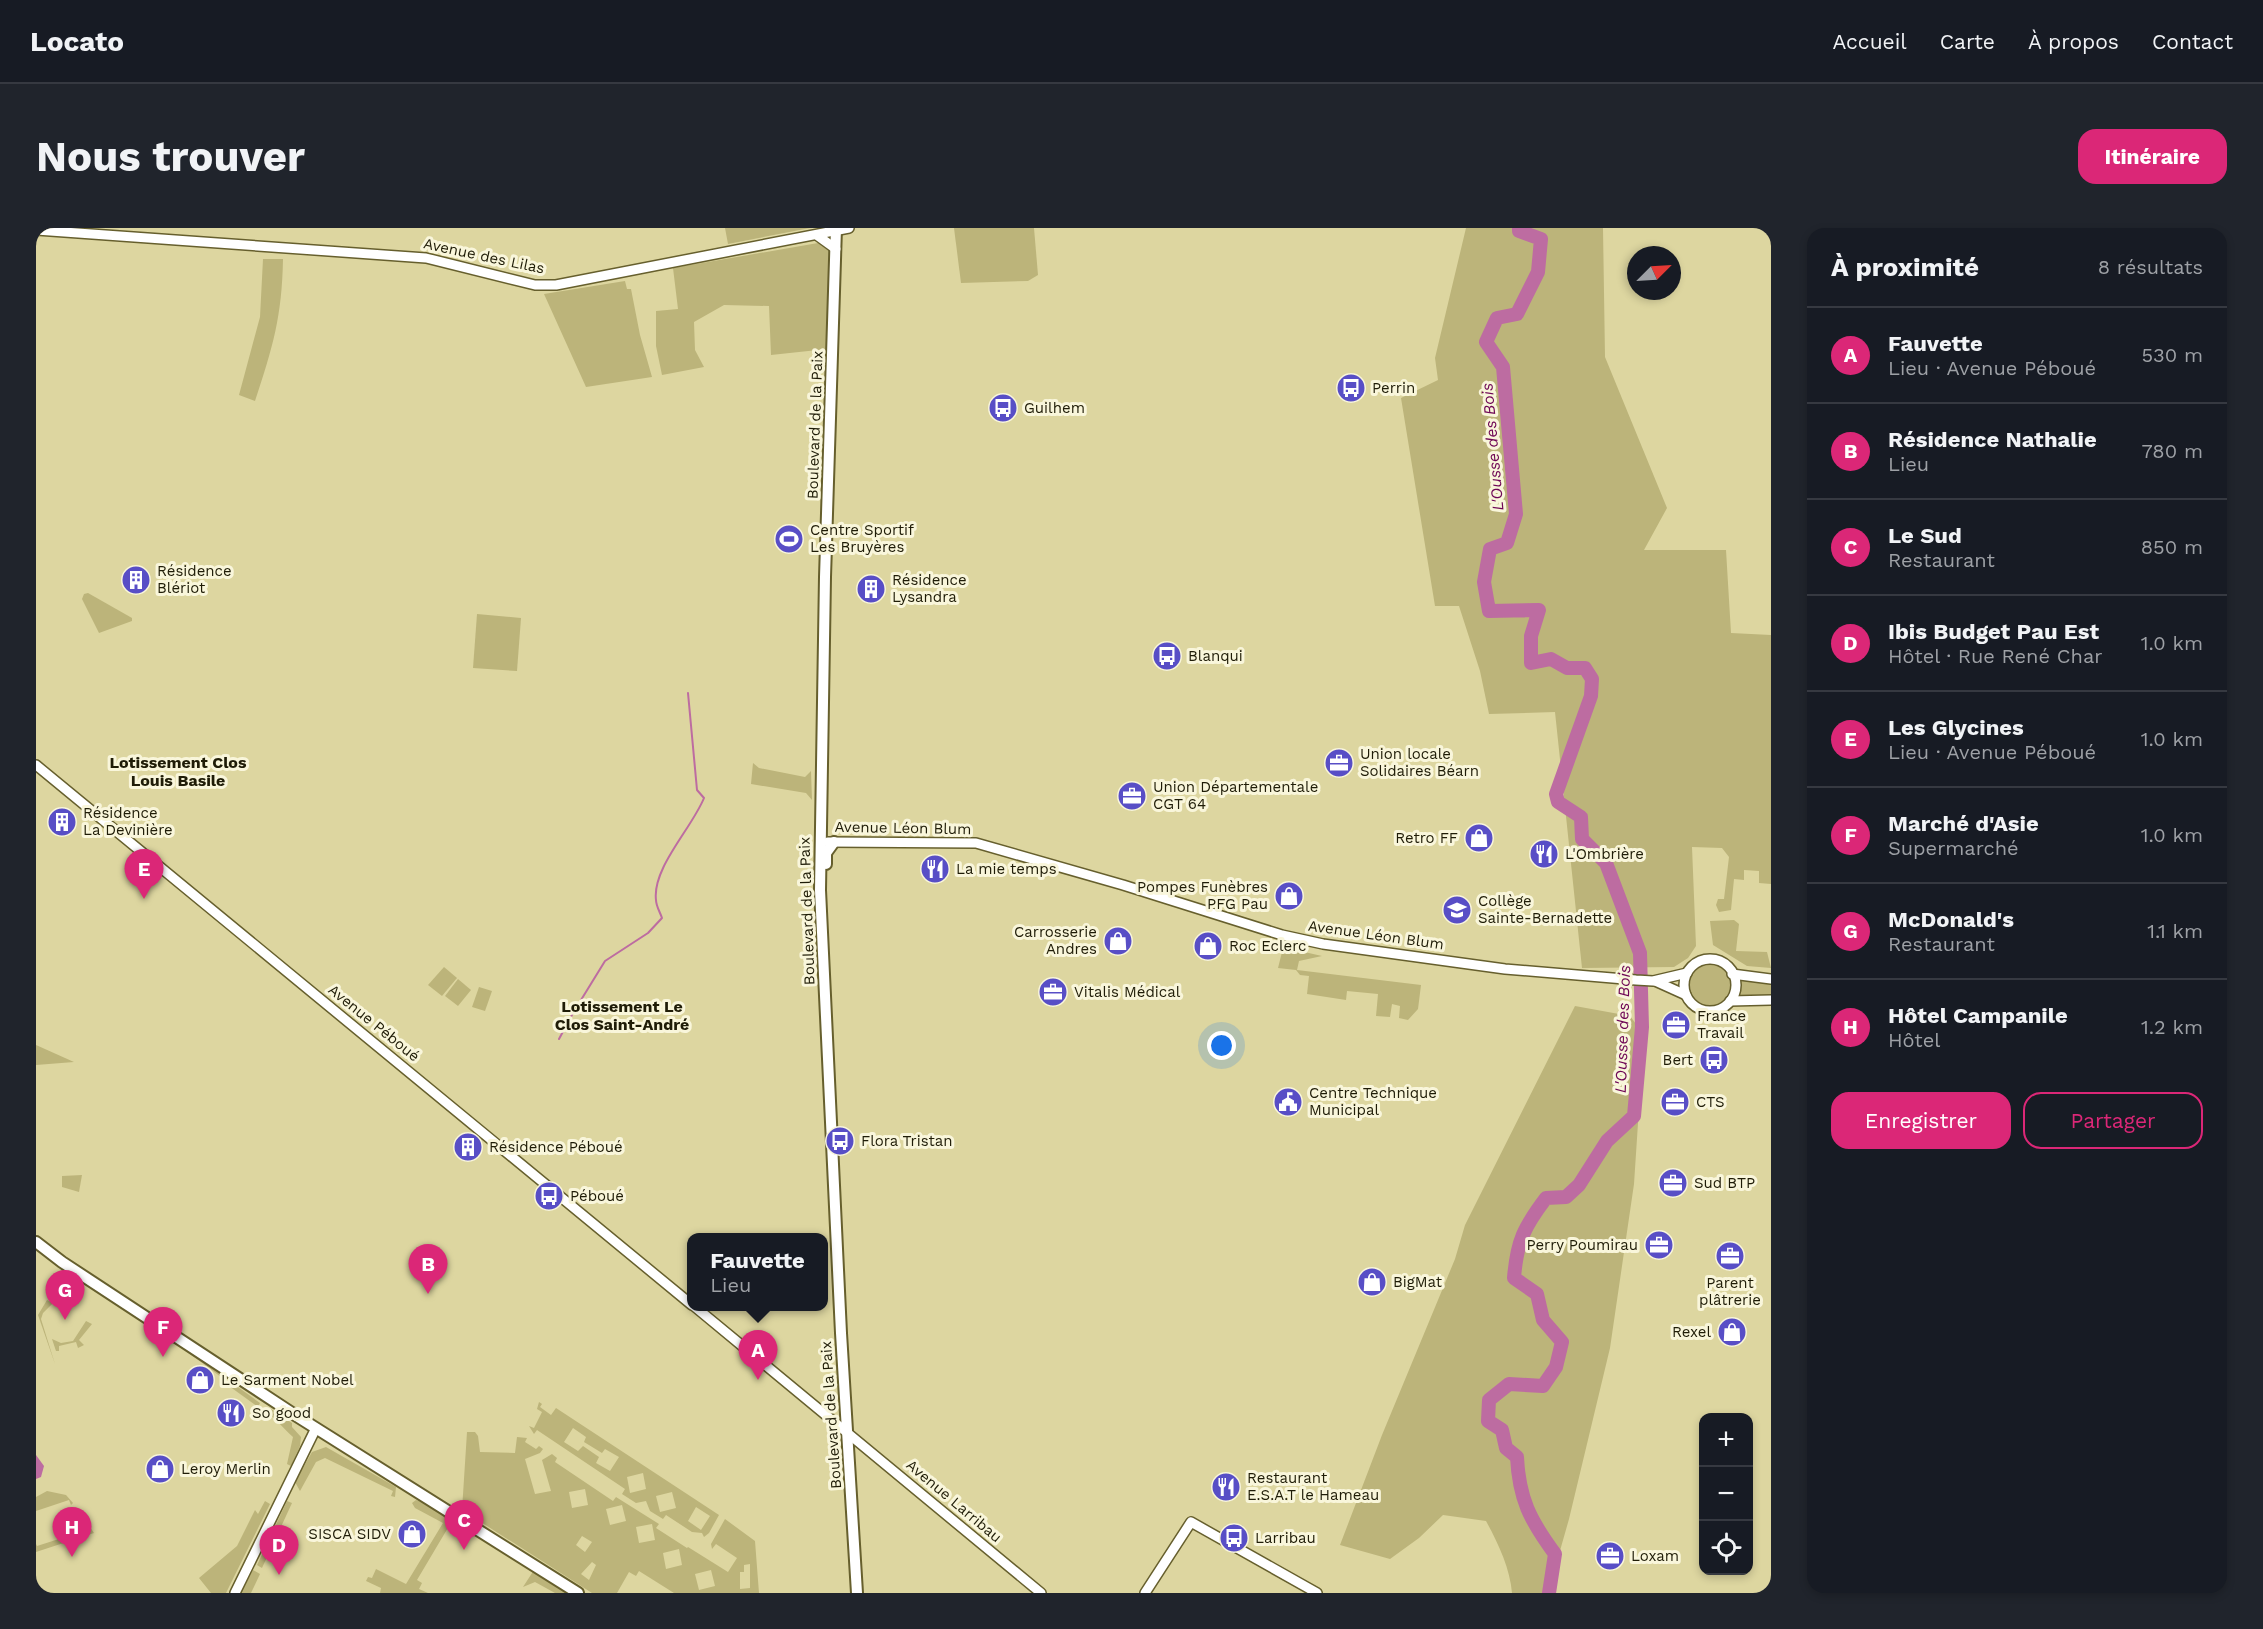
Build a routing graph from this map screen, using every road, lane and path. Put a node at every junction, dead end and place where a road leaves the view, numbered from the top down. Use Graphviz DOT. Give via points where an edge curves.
graph roads {
  1 [pos="849,228"];
  2 [pos="36,230"];
  3 [pos="836,230"];
  4 [pos="818,236"];
  5 [pos="836,249"];
  6 [pos="36,765"];
  7 [pos="819,842"];
  8 [pos="834,842"];
  9 [pos="820,890"];
  10 [pos="1687,973"];
  11 [pos="1732,974"];
  12 [pos="1771,979"];
  13 [pos="1650,981"];
  14 [pos="1686,995"];
  15 [pos="1771,1000"];
  16 [pos="1730,1001"];
  17 [pos="38,1245"];
  18 [pos="687,1301"];
  19 [pos="699,1311"];
  20 [pos="316,1428"];
  21 [pos="847,1433"];
  22 [pos="235,1593"];
  23 [pos="578,1593"];
  24 [pos="857,1593"];
  25 [pos="1041,1593"];
  26 [pos="1145,1593"];
  27 [pos="1317,1593"];
  1 -- 3 [label="street, Avenue des Lilas"];
  2 -- 4 [label="street, Avenue des Lilas" via="426,258 535,285 556,285"];
  3 -- 4 [label="street, Avenue des Lilas"];
  3 -- 5 [label="main road, Boulevard de la Paix"];
  4 -- 5 [label="street"];
  5 -- 7 [label="main road, Boulevard de la Paix"];
  6 -- 18 [label="street, Avenue Péboué"];
  7 -- 8 [label="street, Avenue Léon Blum"];
  7 -- 9 [label="main road, Boulevard de la Paix"];
  8 -- 9 [label="main road" via="826,853 825,883"];
  8 -- 13 [label="street, Avenue Léon Blum" via="976,843 1323,944 1505,969"];
  9 -- 21 [label="main road, Boulevard de la Paix"];
  10 -- 11 [label="street" via="1692,966 1707,960 1722,963"];
  10 -- 13 [label="street, Avenue Léon Blum"];
  10 -- 14 [label="street"];
  11 -- 12 [label="street"];
  11 -- 16 [label="street" via="1735,987"];
  13 -- 14 [label="street, Avenue Léon Blum"];
  14 -- 16 [label="street" via="1693,1006 1705,1011 1718,1010"];
  15 -- 16 [label="street"];
  17 -- 20 [label="main road"];
  19 -- 21 [label="street, Avenue Péboué"];
  20 -- 22 [label="street"];
  20 -- 23 [label="main road"];
  21 -- 24 [label="main road, Boulevard de la Paix"];
  21 -- 25 [label="street, Avenue Larribau"];
  26 -- 27 [label="street" via="1191,1522"];
}
